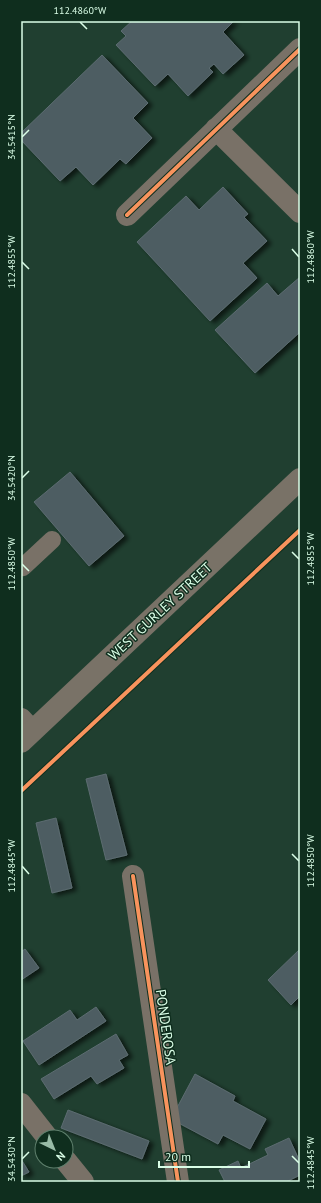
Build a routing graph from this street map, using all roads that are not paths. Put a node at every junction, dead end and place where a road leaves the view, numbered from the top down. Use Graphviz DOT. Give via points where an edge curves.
graph roads {
  1 [pos="300,49"];
  2 [pos="216,130"];
  3 [pos="300,212"];
  4 [pos="127,215"];
  5 [pos="300,479"];
  6 [pos="52,540"];
  7 [pos="21,566"];
  8 [pos="25,731"];
  9 [pos="133,876"];
  10 [pos="21,1104"];
  11 [pos="41,1129"];
  12 [pos="72,1169"];
  13 [pos="83,1182"];
  14 [pos="178,1182"];
  1 -- 2 [label="street"];
  2 -- 3 [label="street"];
  2 -- 4 [label="street"];
  5 -- 8 [label="main road, WEST GURLEY STREET"];
  6 -- 7 [label="lane" via="23,567"];
  9 -- 14 [label="street, PONDEROSA"];
  10 -- 11 [label="street"];
  12 -- 13 [label="street"];
}
